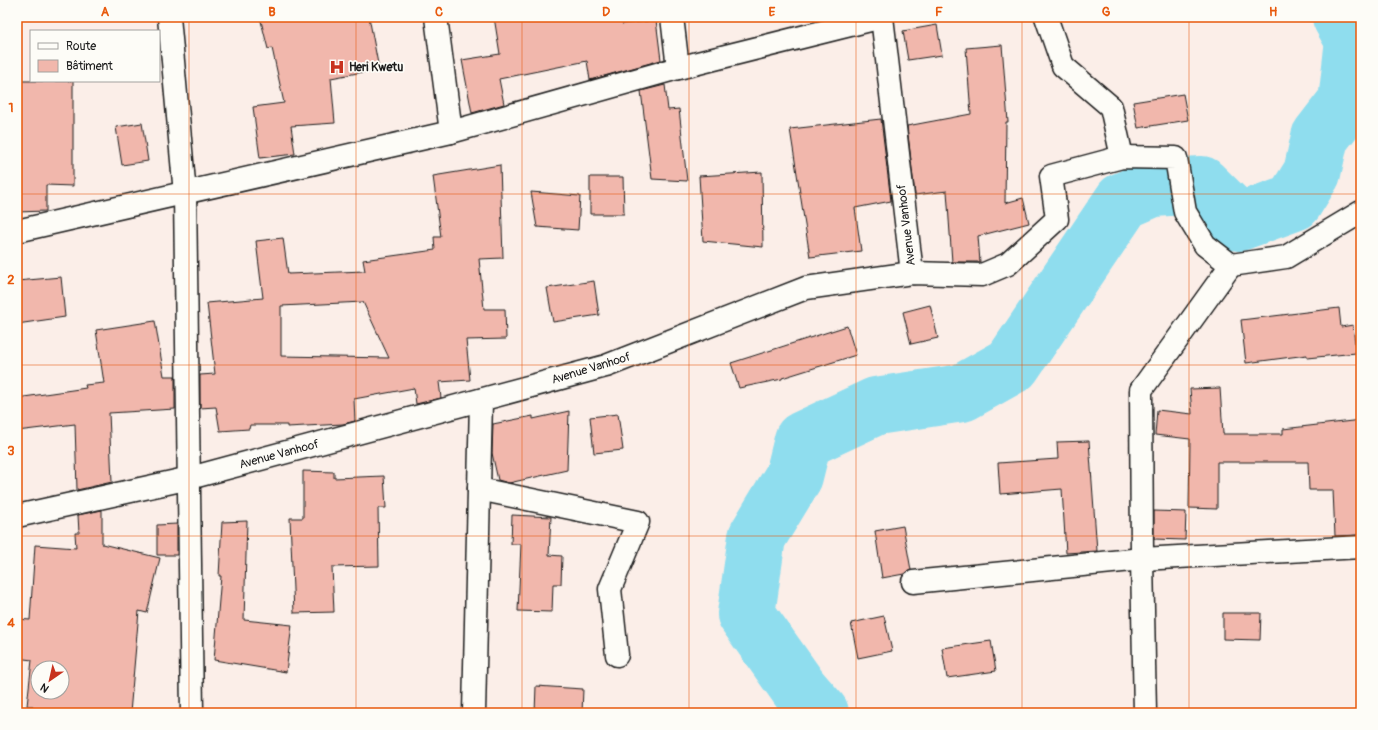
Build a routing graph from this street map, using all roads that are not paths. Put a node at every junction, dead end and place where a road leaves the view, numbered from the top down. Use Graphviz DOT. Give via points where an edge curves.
graph roads {
  1 [pos="169,17"];
  2 [pos="436,17"];
  3 [pos="672,17"];
  4 [pos="882,17"];
  5 [pos="1046,17"];
  6 [pos="678,68"];
  7 [pos="451,132"];
  8 [pos="1122,157"];
  9 [pos="185,194"];
  10 [pos="1361,212"];
  11 [pos="17,231"];
  12 [pos="1231,265"];
  13 [pos="912,273"];
  14 [pos="481,400"];
  15 [pos="190,478"];
  16 [pos="479,489"];
  17 [pos="17,516"];
  18 [pos="1361,547"];
  19 [pos="1142,559"];
  20 [pos="913,582"];
  21 [pos="618,655"];
  22 [pos="192,713"];
  23 [pos="474,713"];
  24 [pos="1145,713"];
  1 -- 9 [label="street"];
  2 -- 7 [label="street"];
  3 -- 6 [label="street"];
  4 -- 6 [label="street"];
  4 -- 13 [label="street, Avenue Vanhoof"];
  5 -- 8 [label="street" via="1063,66 1111,107"];
  6 -- 7 [label="street"];
  7 -- 9 [label="street"];
  8 -- 12 [label="street" via="1176,158 1185,212 1205,245"];
  8 -- 13 [label="street" via="1051,176 1057,219 1008,264 982,275"];
  9 -- 11 [label="street"];
  9 -- 15 [label="street"];
  10 -- 12 [label="street" via="1286,257"];
  12 -- 19 [label="street" via="1142,390"];
  13 -- 14 [label="street, Avenue Vanhoof" via="806,288 606,366"];
  14 -- 15 [label="street, Avenue Vanhoof"];
  14 -- 16 [label="street"];
  15 -- 17 [label="street, Avenue Vanhoof"];
  15 -- 22 [label="street"];
  16 -- 21 [label="street" via="638,522 610,590"];
  16 -- 23 [label="street"];
  18 -- 19 [label="street"];
  19 -- 20 [label="street"];
  19 -- 24 [label="street"];
}
